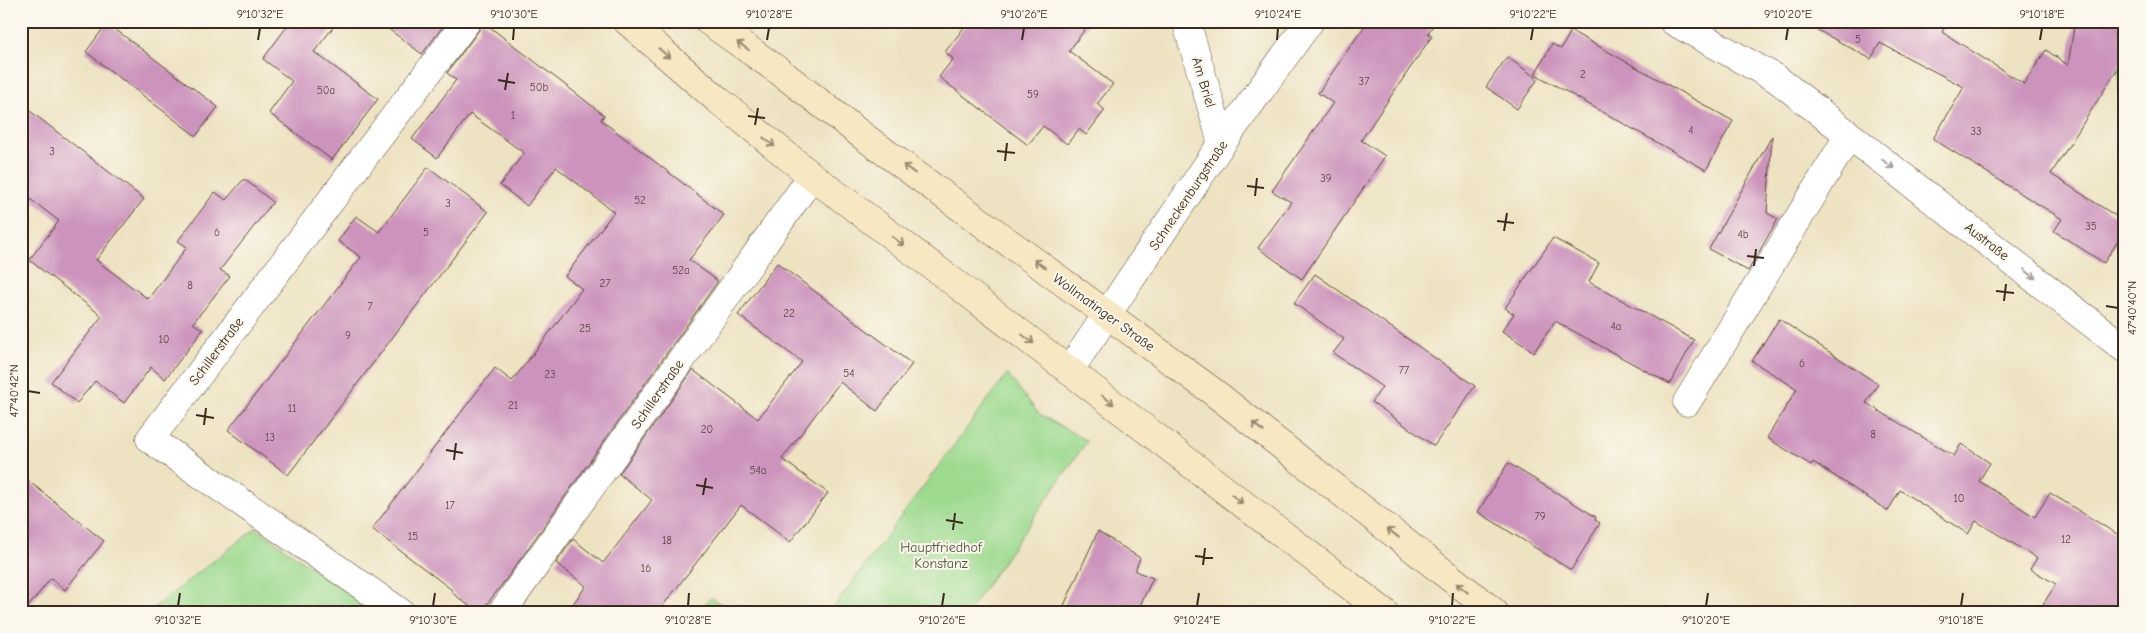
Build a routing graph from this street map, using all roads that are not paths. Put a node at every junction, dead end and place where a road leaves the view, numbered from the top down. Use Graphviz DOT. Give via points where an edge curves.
graph roads {
  1 [pos="467,21"];
  2 [pos="627,21"];
  3 [pos="708,21"];
  4 [pos="1186,21"];
  5 [pos="1310,21"];
  6 [pos="1673,21"];
  7 [pos="1849,135"];
  8 [pos="1222,143"];
  9 [pos="812,176"];
  10 [pos="1108,314"];
  11 [pos="2125,349"];
  12 [pos="1069,371"];
  13 [pos="1687,402"];
  14 [pos="400,612"];
  15 [pos="502,612"];
  16 [pos="1384,612"];
  17 [pos="1494,612"];
  1 -- 14 [label="street, Schillerstraße" via="150,439"];
  2 -- 9 [label="main road, one-way"];
  10 -- 3 [label="main road, Wollmatinger Straße, one-way"];
  4 -- 8 [label="street, Am Briel"];
  5 -- 8 [label="street, Schneckenburgstraße"];
  6 -- 7 [label="street, Austraße" via="1777,78"];
  7 -- 11 [label="street, Austraße, one-way"];
  7 -- 13 [label="street"];
  8 -- 10 [label="street, Schneckenburgstraße"];
  9 -- 12 [label="main road, one-way"];
  9 -- 15 [label="street, Schillerstraße"];
  10 -- 12 [label="street, Schneckenburgstraße"];
  17 -- 10 [label="main road, Wollmatinger Straße, one-way" via="1238,411"];
  12 -- 16 [label="main road, one-way"];
}
